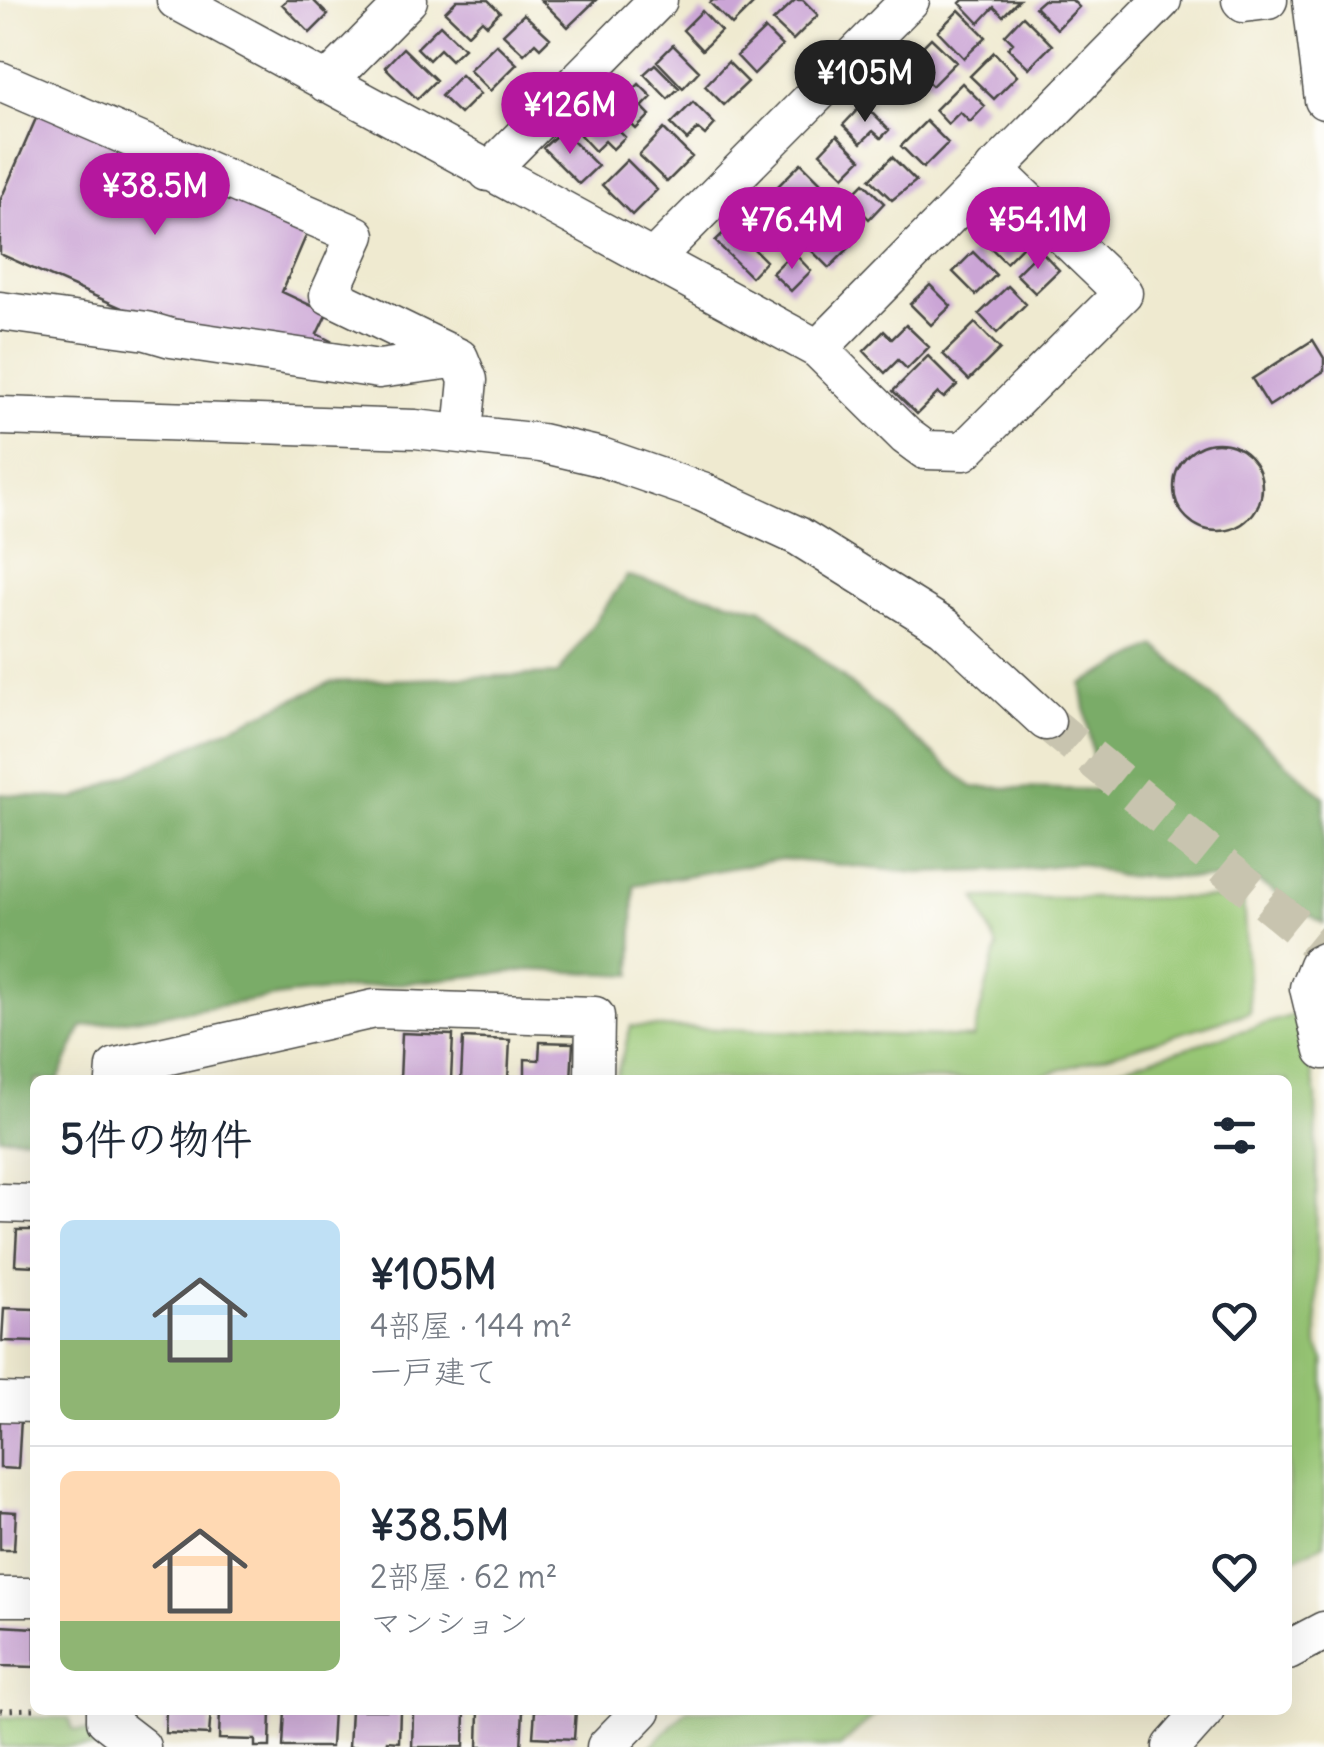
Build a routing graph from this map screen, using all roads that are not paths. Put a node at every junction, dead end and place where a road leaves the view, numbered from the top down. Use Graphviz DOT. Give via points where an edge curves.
graph roads {
  1 [pos="176,0"];
  2 [pos="408,0"];
  3 [pos="658,0"];
  4 [pos="910,0"];
  5 [pos="1162,0"];
  6 [pos="1241,0"];
  7 [pos="1268,0"];
  8 [pos="1312,0"];
  9 [pos="0,81"];
  10 [pos="326,83"];
  11 [pos="1324,100"];
  12 [pos="994,169"];
  13 [pos="488,172"];
  14 [pos="652,259"];
  15 [pos="0,311"];
  16 [pos="818,349"];
  17 [pos="459,358"];
  18 [pos="0,416"];
  19 [pos="463,432"];
  20 [pos="1046,721"];
  21 [pos="1324,962"];
  22 [pos="1324,1050"];
  23 [pos="116,1075"];
  24 [pos="594,1075"];
  25 [pos="0,1203"];
  26 [pos="30,1204"];
  27 [pos="0,1402"];
  28 [pos="30,1403"];
  29 [pos="0,1596"];
  30 [pos="30,1597"];
  31 [pos="1324,1631"];
  32 [pos="1292,1648"];
  33 [pos="106,1715"];
  34 [pos="637,1715"];
  35 [pos="1201,1715"];
  36 [pos="142,1747"];
  37 [pos="606,1747"];
  38 [pos="1172,1747"];
  1 -- 10 [label="street"];
  2 -- 10 [label="street"];
  3 -- 13 [label="street"];
  4 -- 14 [label="street"];
  5 -- 12 [label="street"];
  6 -- 7 [label="street"];
  8 -- 11 [label="street"];
  9 -- 17 [label="street" via="356,235 329,296"];
  10 -- 13 [label="street"];
  12 -- 16 [label="street"];
  12 -- 16 [label="street" via="1123,293 964,451 925,450"];
  13 -- 14 [label="street"];
  14 -- 16 [label="street"];
  15 -- 17 [label="street" via="379,369"];
  17 -- 19 [label="street" via="468,380"];
  18 -- 19 [label="street"];
  19 -- 20 [label="street" via="601,458 702,492 798,536 944,627"];
  21 -- 22 [label="street" via="1309,988"];
  23 -- 24 [label="street" via="116,1067 374,1010 596,1016"];
  25 -- 26 [label="street"];
  27 -- 28 [label="street"];
  29 -- 30 [label="street"];
  31 -- 32 [label="street"];
  33 -- 36 [label="street"];
  34 -- 37 [label="street"];
  35 -- 38 [label="street"];
}
